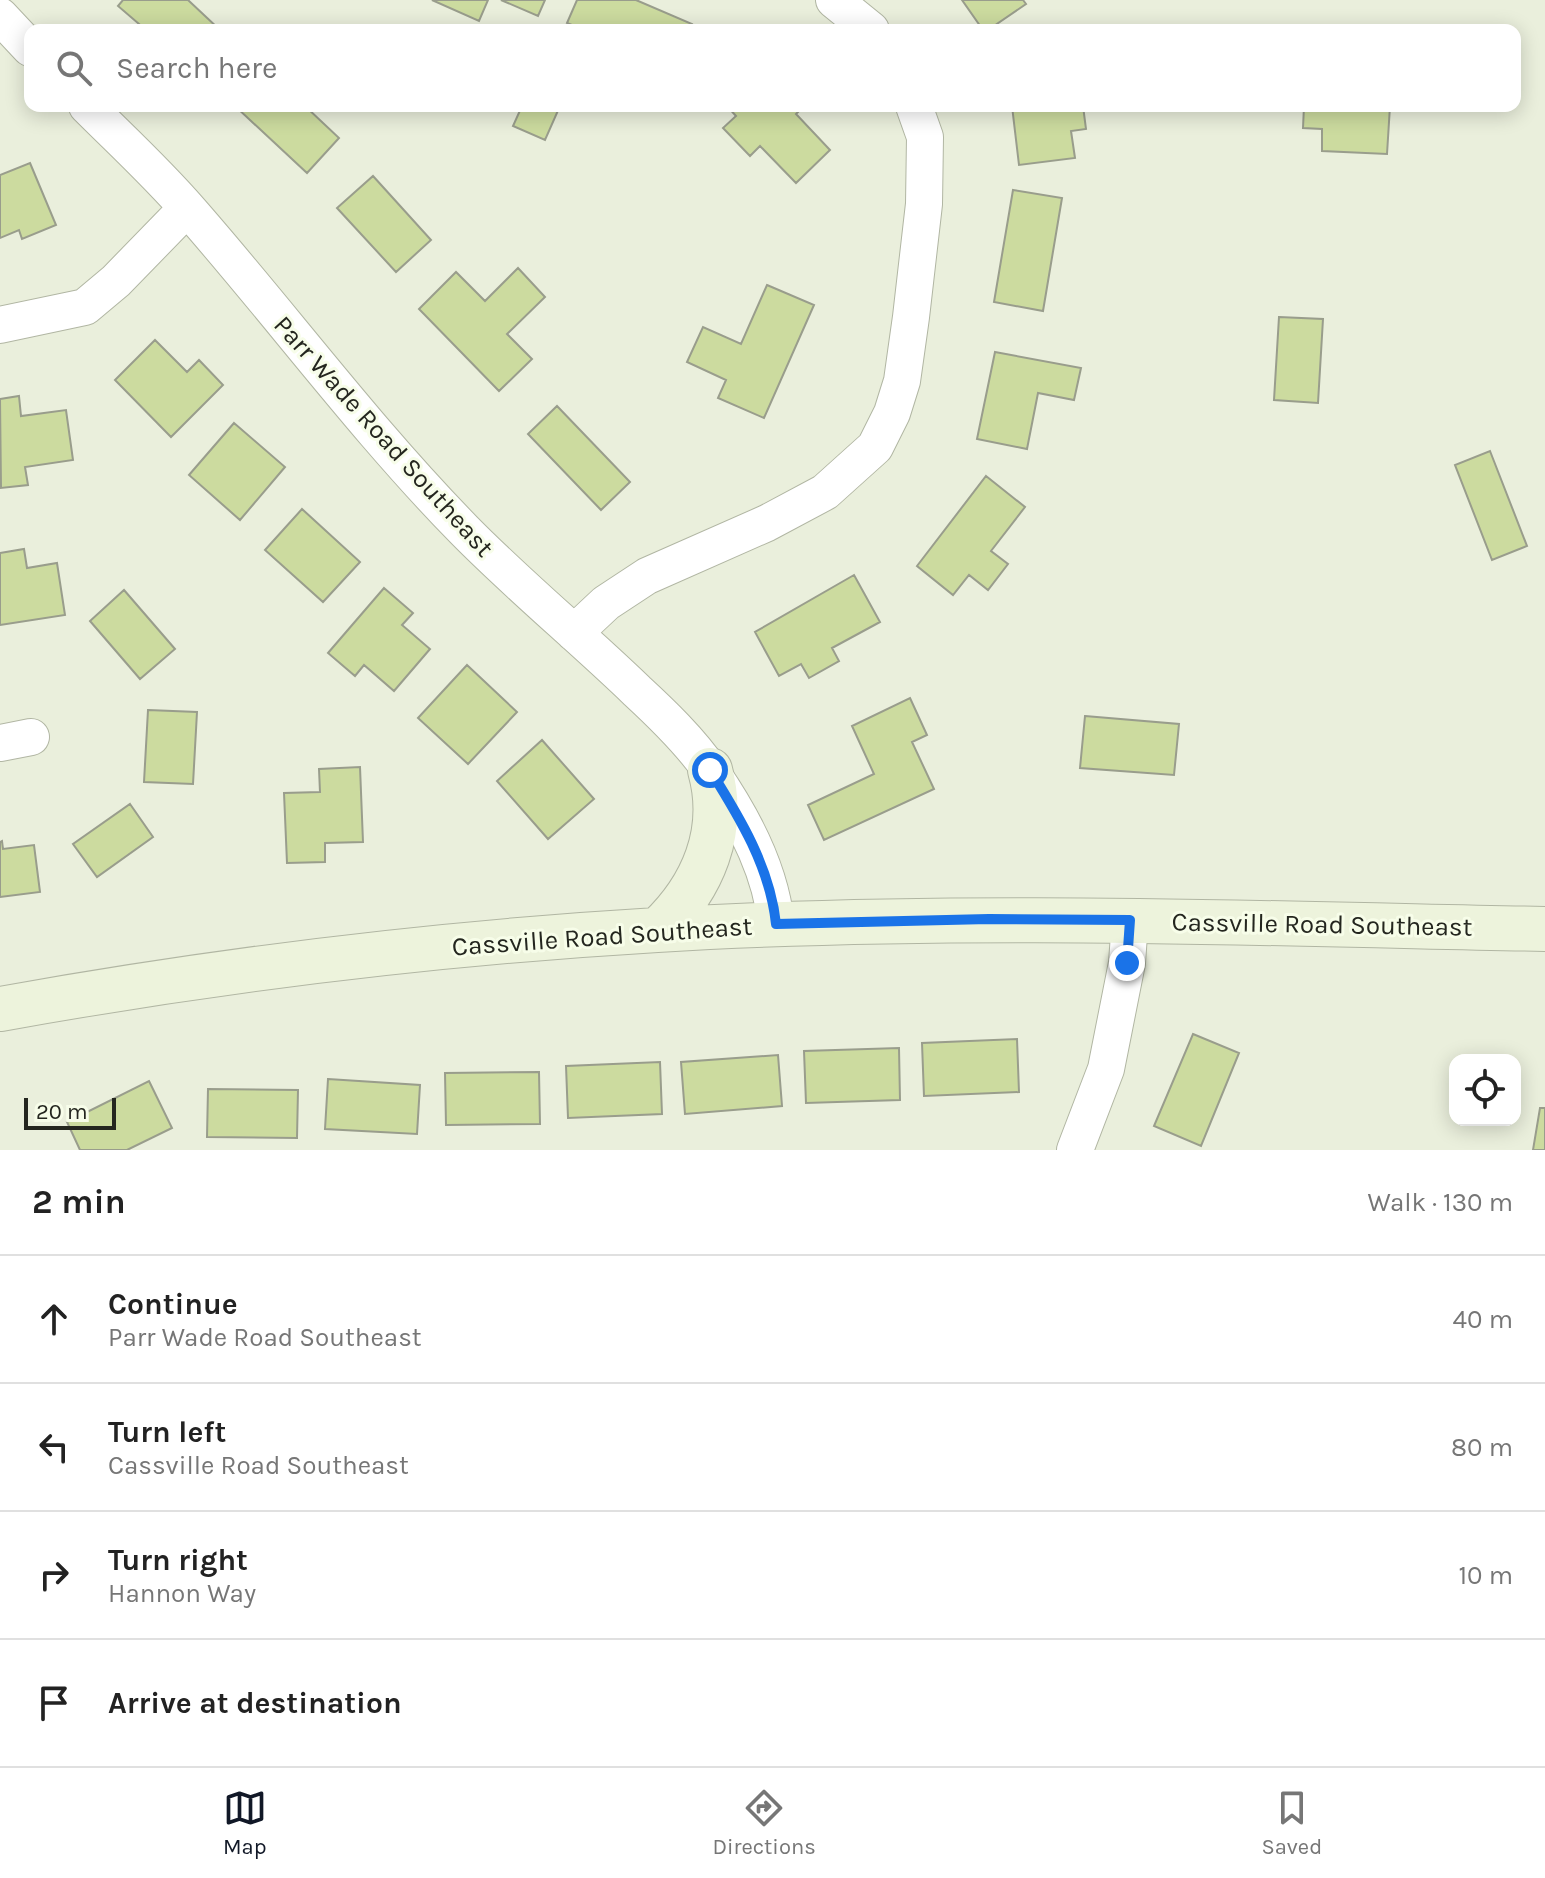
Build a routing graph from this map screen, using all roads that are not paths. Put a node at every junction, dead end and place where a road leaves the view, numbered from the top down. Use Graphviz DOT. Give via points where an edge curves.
graph roads {
  1 [pos="834,0"];
  2 [pos="0,16"];
  3 [pos="864,24"];
  4 [pos="24,42"];
  5 [pos="93,112"];
  6 [pos="916,112"];
  7 [pos="187,208"];
  8 [pos="0,325"];
  9 [pos="574,633"];
  10 [pos="710,770"];
  11 [pos="1130,920"];
  12 [pos="776,924"];
  13 [pos="659,929"];
  14 [pos="1545,929"];
  15 [pos="0,1009"];
  16 [pos="1075,1150"];
  1 -- 3 [label="street"];
  2 -- 4 [label="street"];
  5 -- 7 [label="street, Parr Wade Road Southeast"];
  6 -- 9 [label="street" via="925,137 924,204 911,317 902,381 875,447 825,492 647,576"];
  7 -- 8 [label="street" via="85,307"];
  7 -- 9 [label="street, Parr Wade Road Southeast" via="394,455 465,531"];
  9 -- 10 [label="street, Parr Wade Road Southeast" via="660,713"];
  10 -- 12 [label="street, Parr Wade Road Southeast" via="765,873"];
  10 -- 13 [label="main road" via="716,819 707,862 689,895"];
  11 -- 12 [label="main road, Cassville Road Southeast"];
  11 -- 14 [label="main road, Cassville Road Southeast"];
  11 -- 16 [label="street" via="1109,1056"];
  12 -- 13 [label="main road, Cassville Road Southeast"];
  13 -- 15 [label="main road, Cassville Road Southeast" via="342,957"];
}
